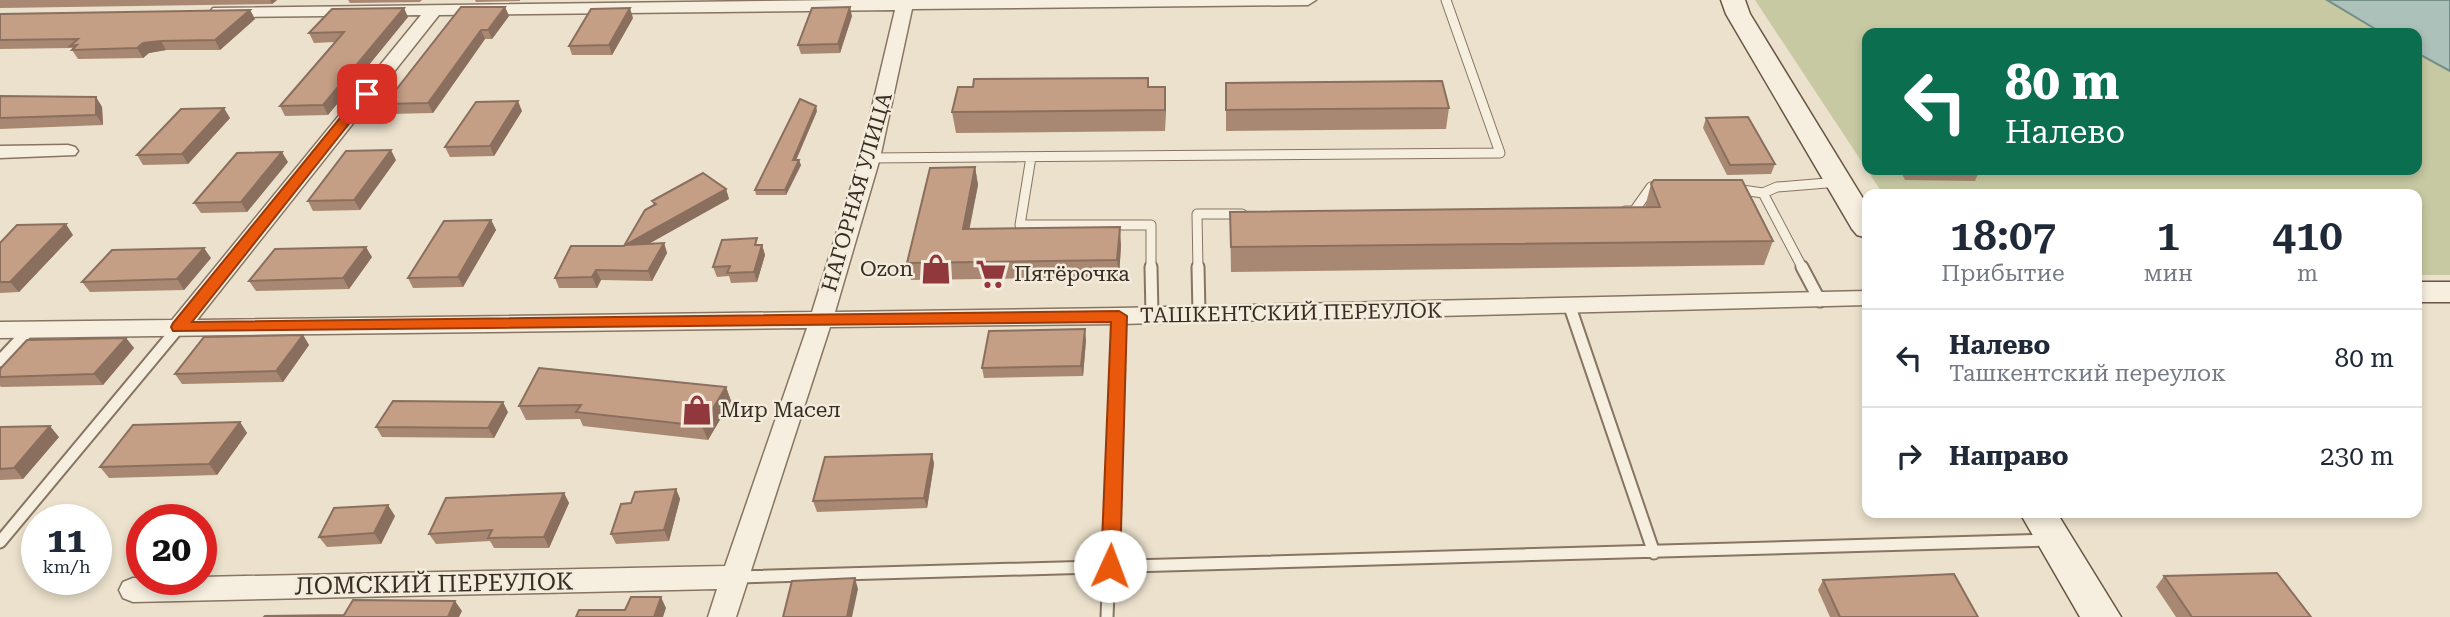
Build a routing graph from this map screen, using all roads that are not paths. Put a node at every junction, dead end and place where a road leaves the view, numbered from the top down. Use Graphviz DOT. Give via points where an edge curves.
graph roads {
  1 [pos="1308,0"];
  2 [pos="1446,0"];
  3 [pos="1733,0"];
  4 [pos="574,3"];
  5 [pos="905,4"];
  6 [pos="435,9"];
  7 [pos="204,12"];
  8 [pos="68,151"];
  9 [pos="0,152"];
  10 [pos="1031,157"];
  11 [pos="870,158"];
  12 [pos="1839,182"];
  13 [pos="1675,186"];
  14 [pos="1724,187"];
  15 [pos="1763,193"];
  16 [pos="1620,211"];
  17 [pos="1251,214"];
  18 [pos="1862,221"];
  19 [pos="2422,292"];
  20 [pos="2450,292"];
  21 [pos="1862,299"];
  22 [pos="1820,301"];
  23 [pos="1570,307"];
  24 [pos="1199,313"];
  25 [pos="1152,315"];
  26 [pos="1119,316"];
  27 [pos="821,321"];
  28 [pos="179,327"];
  29 [pos="30,329"];
  30 [pos="0,330"];
  31 [pos="0,361"];
  32 [pos="2047,526"];
  33 [pos="0,542"];
  34 [pos="1654,553"];
  35 [pos="1110,566"];
  36 [pos="734,577"];
  37 [pos="217,588"];
  38 [pos="722,617"];
  39 [pos="1107,617"];
  40 [pos="2101,617"];
  1 -- 5 [label="street"];
  2 -- 10 [label="lane" via="1500,153"];
  3 -- 12 [label="street"];
  4 -- 5 [label="street"];
  4 -- 6 [label="street"];
  5 -- 11 [label="street, НАГОРНАЯ УЛИЦА"];
  6 -- 7 [label="street"];
  6 -- 28 [label="street"];
  8 -- 9 [label="street"];
  10 -- 11 [label="lane"];
  10 -- 25 [label="lane" via="1020,225 1151,225"];
  11 -- 27 [label="street, НАГОРНАЯ УЛИЦА"];
  12 -- 15 [label="lane" via="1777,187"];
  12 -- 18 [label="street"];
  13 -- 16 [label="lane" via="1651,187 1634,211"];
  14 -- 15 [label="lane"];
  15 -- 22 [label="lane"];
  17 -- 24 [label="lane" via="1196,214"];
  19 -- 20 [label="street"];
  21 -- 22 [label="street, ТАШКЕНТСКИЙ ПЕРЕУЛОК"];
  22 -- 23 [label="street, ТАШКЕНТСКИЙ ПЕРЕУЛОК"];
  23 -- 24 [label="street, ТАШКЕНТСКИЙ ПЕРЕУЛОК"];
  23 -- 34 [label="lane"];
  24 -- 25 [label="street, ТАШКЕНТСКИЙ ПЕРЕУЛОК"];
  25 -- 26 [label="street, ТАШКЕНТСКИЙ ПЕРЕУЛОК"];
  26 -- 27 [label="street, ТАШКЕНТСКИЙ ПЕРЕУЛОК"];
  26 -- 35 [label="lane"];
  27 -- 28 [label="street, ТАШКЕНТСКИЙ ПЕРЕУЛОК"];
  27 -- 36 [label="street, НАГОРНАЯ УЛИЦА"];
  28 -- 29 [label="street, ТАШКЕНТСКИЙ ПЕРЕУЛОК"];
  28 -- 33 [label="lane"];
  29 -- 30 [label="street, ТАШКЕНТСКИЙ ПЕРЕУЛОК"];
  29 -- 31 [label="lane"];
  32 -- 34 [label="lane"];
  32 -- 40 [label="street"];
  34 -- 35 [label="lane"];
  35 -- 36 [label="lane"];
  35 -- 39 [label="lane"];
  36 -- 37 [label="street, ЛОМСКИЙ ПЕРЕУЛОК"];
  36 -- 38 [label="street, НАГОРНАЯ УЛИЦА"];
}
